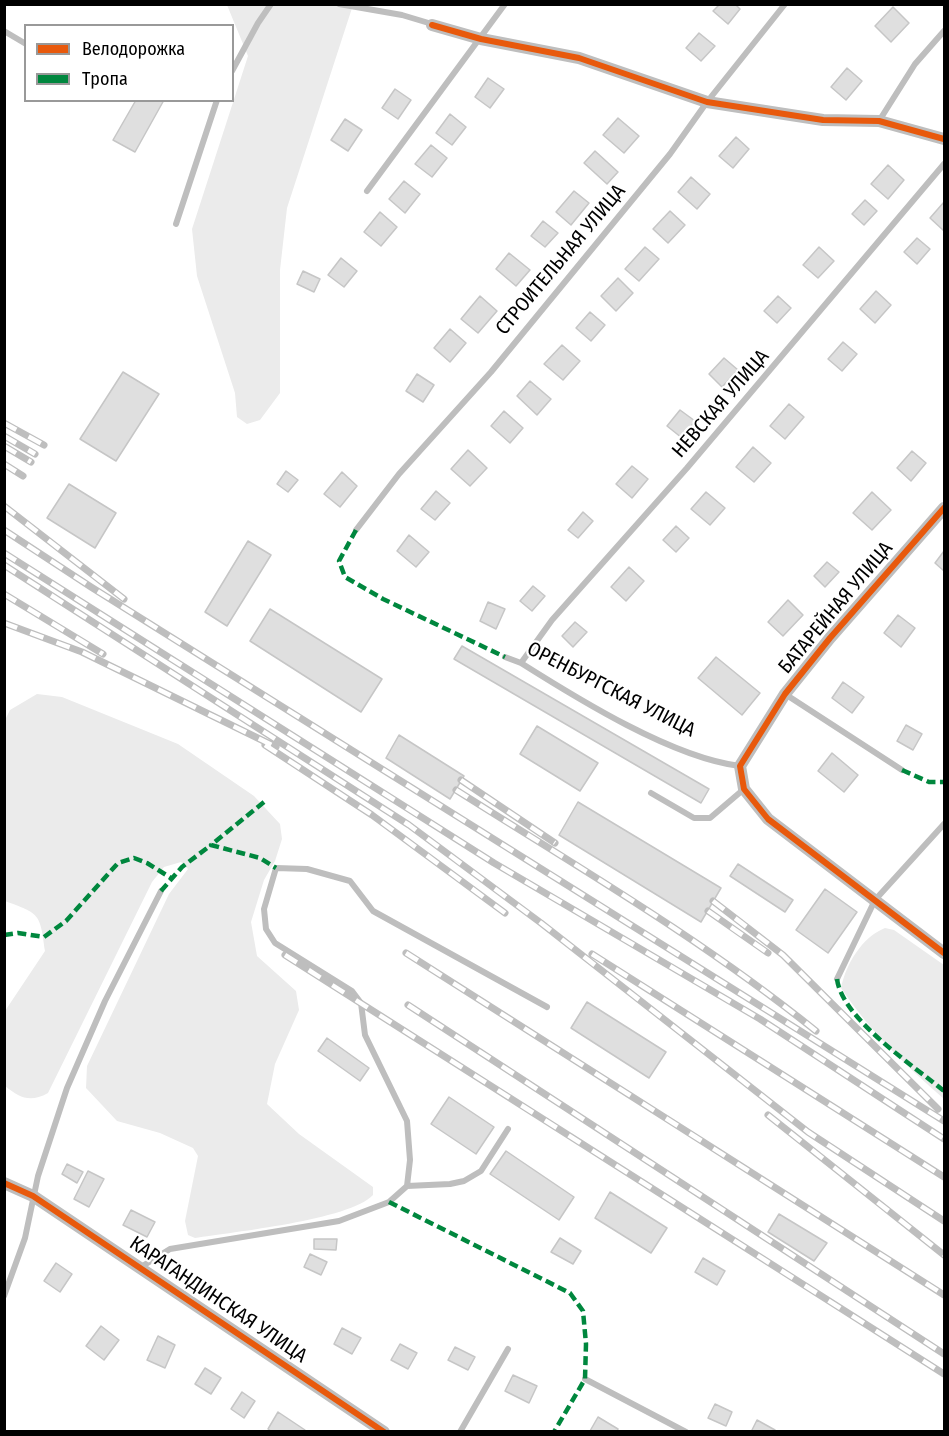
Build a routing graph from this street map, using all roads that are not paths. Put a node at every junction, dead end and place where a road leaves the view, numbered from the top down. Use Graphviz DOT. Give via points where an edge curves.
graph roads {
  1 [pos="271,4"];
  2 [pos="339,4"];
  3 [pos="506,4"];
  4 [pos="784,4"];
  5 [pos="432,25"];
  6 [pos="4,31"];
  7 [pos="945,31"];
  8 [pos="481,39"];
  9 [pos="24,43"];
  10 [pos="234,67"];
  11 [pos="216,102"];
  12 [pos="707,102"];
  13 [pos="879,121"];
  14 [pos="945,139"];
  15 [pos="945,164"];
  16 [pos="367,191"];
  17 [pos="176,224"];
  18 [pos="945,508"];
  19 [pos="356,530"];
  20 [pos="505,657"];
  21 [pos="521,663"];
  22 [pos="785,694"];
  23 [pos="740,766"];
  24 [pos="902,771"];
  25 [pos="744,789"];
  26 [pos="651,793"];
  27 [pos="945,824"];
  28 [pos="161,891"];
  29 [pos="875,900"];
  30 [pos="945,953"];
  31 [pos="837,979"];
  32 [pos="547,1007"];
  33 [pos="508,1129"];
  34 [pos="4,1183"];
  35 [pos="407,1186"];
  36 [pos="33,1196"];
  37 [pos="140,1268"];
  38 [pos="4,1296"];
  39 [pos="508,1349"];
  40 [pos="585,1379"];
  41 [pos="384,1431"];
  42 [pos="460,1431"];
  43 [pos="686,1431"];
  1 -- 10 [label="lane"];
  2 -- 5 [label="lane" via="402,15"];
  3 -- 8 [label="lane"];
  4 -- 12 [label="lane, СТРОИТЕЛЬНАЯ УЛИЦА"];
  5 -- 8 [label="street"];
  6 -- 9 [label="lane"];
  7 -- 13 [label="lane" via="915,64"];
  8 -- 12 [label="street" via="579,58"];
  8 -- 16 [label="lane"];
  11 -- 17 [label="lane"];
  12 -- 13 [label="street" via="823,120"];
  12 -- 19 [label="lane, СТРОИТЕЛЬНАЯ УЛИЦА" via="670,154"];
  13 -- 14 [label="street"];
  15 -- 21 [label="lane, НЕВСКАЯ УЛИЦА" via="687,468 552,620"];
  18 -- 22 [label="street, БАТАРЕЙНАЯ УЛИЦА"];
  20 -- 21 [label="lane, ОРЕНБУРГСКАЯ УЛИЦА"];
  21 -- 23 [label="lane, ОРЕНБУРГСКАЯ УЛИЦА" via="629,725 694,755"];
  22 -- 23 [label="street, БАТАРЕЙНАЯ УЛИЦА"];
  22 -- 24 [label="lane"];
  23 -- 25 [label="street"];
  25 -- 26 [label="lane" via="710,818 694,818"];
  25 -- 29 [label="street" via="768,819"];
  27 -- 29 [label="lane"];
  28 -- 36 [label="lane" via="105,1001 67,1088"];
  29 -- 30 [label="street"];
  29 -- 31 [label="lane"];
  32 -- 35 [label="lane" via="373,911 350,881 307,869 276,868 264,909 266,929 275,943 352,991 361,1004 365,1035 406,1121 410,1160"];
  33 -- 35 [label="lane" via="481,1171 464,1180"];
  34 -- 36 [label="street, КАРАГАНДИНСКАЯ УЛИЦА"];
  35 -- 37 [label="lane" via="388,1202 339,1221 170,1249"];
  36 -- 37 [label="street, КАРАГАНДИНСКАЯ УЛИЦА"];
  36 -- 38 [label="lane" via="26,1238"];
  37 -- 41 [label="street, КАРАГАНДИНСКАЯ УЛИЦА"];
  39 -- 42 [label="lane"];
  40 -- 43 [label="lane"];
}
